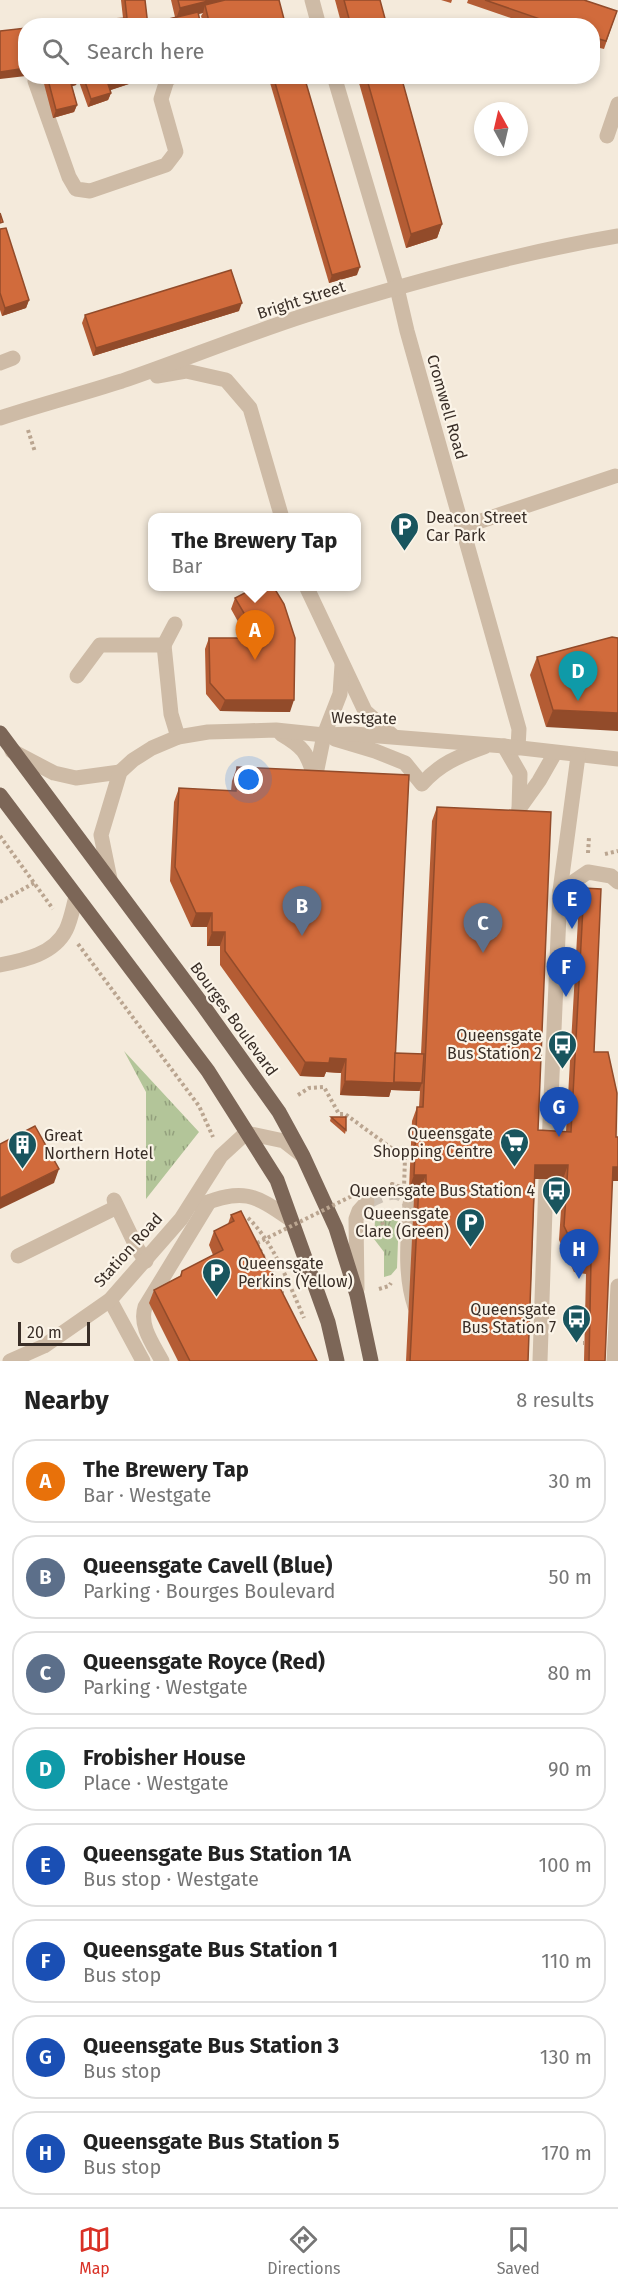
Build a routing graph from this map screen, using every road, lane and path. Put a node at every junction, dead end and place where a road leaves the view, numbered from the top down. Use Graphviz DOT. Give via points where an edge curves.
graph roads {
  1 [pos="312,0"];
  2 [pos="317,18"];
  3 [pos="36,84"];
  4 [pos="166,84"];
  5 [pos="336,84"];
  6 [pos="618,104"];
  7 [pos="607,136"];
  8 [pos="618,236"];
  9 [pos="397,288"];
  10 [pos="121,381"];
  11 [pos="0,418"];
  12 [pos="28,430"];
  13 [pos="35,452"];
  14 [pos="615,476"];
  15 [pos="281,513"];
  16 [pos="462,527"];
  17 [pos="308,591"];
  18 [pos="176,624"];
  19 [pos="164,645"];
  20 [pos="342,665"];
  21 [pos="77,676"];
  22 [pos="276,730"];
  23 [pos="0,733"];
  24 [pos="324,735"];
  25 [pos="392,735"];
  26 [pos="178,737"];
  27 [pos="504,746"];
  28 [pos="12,752"];
  29 [pos="555,753"];
  30 [pos="578,756"];
  31 [pos="618,759"];
  32 [pos="120,772"];
  33 [pos="0,795"];
  34 [pos="0,836"];
  35 [pos="110,879"];
  36 [pos="618,882"];
  37 [pos="34,883"];
  38 [pos="560,891"];
  39 [pos="76,897"];
  40 [pos="0,903"];
  41 [pos="56,914"];
  42 [pos="84,952"];
  43 [pos="0,965"];
  44 [pos="298,1095"];
  45 [pos="246,1133"];
  46 [pos="216,1144"];
  47 [pos="549,1145"];
  48 [pos="303,1156"];
  49 [pos="546,1179"];
  50 [pos="393,1184"];
  51 [pos="366,1196"];
  52 [pos="209,1202"];
  53 [pos="410,1204"];
  54 [pos="246,1216"];
  55 [pos="181,1219"];
  56 [pos="290,1219"];
  57 [pos="18,1256"];
  58 [pos="146,1261"];
  59 [pos="270,1284"];
  60 [pos="618,1286"];
  61 [pos="291,1289"];
  62 [pos="357,1295"];
  63 [pos="110,1300"];
  64 [pos="420,1320"];
  65 [pos="10,1361"];
  66 [pos="143,1361"];
  67 [pos="162,1361"];
  68 [pos="337,1361"];
  69 [pos="371,1361"];
  70 [pos="540,1361"];
  71 [pos="614,1361"];
  1 -- 2 [label="street"];
  3 -- 4 [label="street" via="69,177 76,189 90,191 165,165 176,152 161,99"];
  5 -- 9 [label="street, Cromwell Road"];
  6 -- 7 [label="street"];
  8 -- 9 [label="street, Bright Street"];
  9 -- 10 [label="street, Bright Street" via="304,316"];
  9 -- 16 [label="street, Cromwell Road"];
  10 -- 11 [label="street, Bright Street"];
  10 -- 15 [label="street" via="186,371 226,380 250,408"];
  12 -- 13 [label="path"];
  14 -- 16 [label="street"];
  16 -- 27 [label="street, Cromwell Road" via="519,729"];
  17 -- 20 [label="street"];
  18 -- 19 [label="street"];
  19 -- 21 [label="street" via="100,645"];
  19 -- 26 [label="street" via="171,714"];
  20 -- 24 [label="street" via="340,694"];
  20 -- 25 [label="street" via="365,711"];
  22 -- 24 [label="street, Westgate"];
  22 -- 24 [label="street" via="308,754 315,779"];
  22 -- 26 [label="street, Westgate"];
  23 -- 28 [label="main road, Bourges Boulevard"];
  24 -- 25 [label="street, Westgate"];
  24 -- 27 [label="street" via="405,763 422,784 453,758"];
  25 -- 27 [label="street, Westgate"];
  26 -- 32 [label="street, Westgate" via="152,748"];
  27 -- 29 [label="street, Westgate"];
  27 -- 29 [label="street" via="520,774 519,809"];
  28 -- 32 [label="street" via="54,773 76,778"];
  28 -- 35 [label="main road, Bourges Boulevard"];
  29 -- 30 [label="street, Westgate"];
  30 -- 31 [label="street, Westgate"];
  30 -- 38 [label="street"];
  32 -- 35 [label="street" via="101,835"];
  33 -- 39 [label="main road"];
  34 -- 37 [label="path"];
  35 -- 48 [label="main road, Bourges Boulevard" via="279,1112"];
  36 -- 38 [label="street" via="610,876 588,872"];
  37 -- 40 [label="path"];
  37 -- 41 [label="path"];
  38 -- 47 [label="street"];
  39 -- 43 [label="street" via="67,929 57,943 45,952"];
  39 -- 45 [label="main road" via="208,1071"];
  42 -- 46 [label="path" via="199,1106"];
  44 -- 50 [label="path" via="309,1088 324,1087 339,1114 345,1114 408,1158 404,1188"];
  45 -- 48 [label="street" via="284,1141"];
  45 -- 55 [label="street, Station Road" via="215,1164"];
  45 -- 56 [label="main road" via="277,1180"];
  48 -- 62 [label="main road, Bourges Boulevard" via="336,1228"];
  49 -- 70 [label="street"];
  51 -- 59 [label="path, bridge" via="256,1243 282,1292 276,1295"];
  51 -- 62 [label="street" via="356,1219"];
  52 -- 55 [label="street, Station Road"];
  52 -- 56 [label="street, Station Road" via="250,1196"];
  52 -- 67 [label="street" via="142,1315"];
  53 -- 64 [label="street" via="407,1256 410,1290"];
  54 -- 61 [label="path" via="259,1228"];
  55 -- 58 [label="street, Station Road"];
  56 -- 68 [label="main road" via="328,1322"];
  57 -- 58 [label="street" via="116,1203"];
  58 -- 63 [label="street, Station Road"];
  60 -- 71 [label="street"];
  62 -- 69 [label="main road, Bourges Boulevard"];
  63 -- 65 [label="street, Station Road" via="44,1346"];
  63 -- 66 [label="street"];
}
